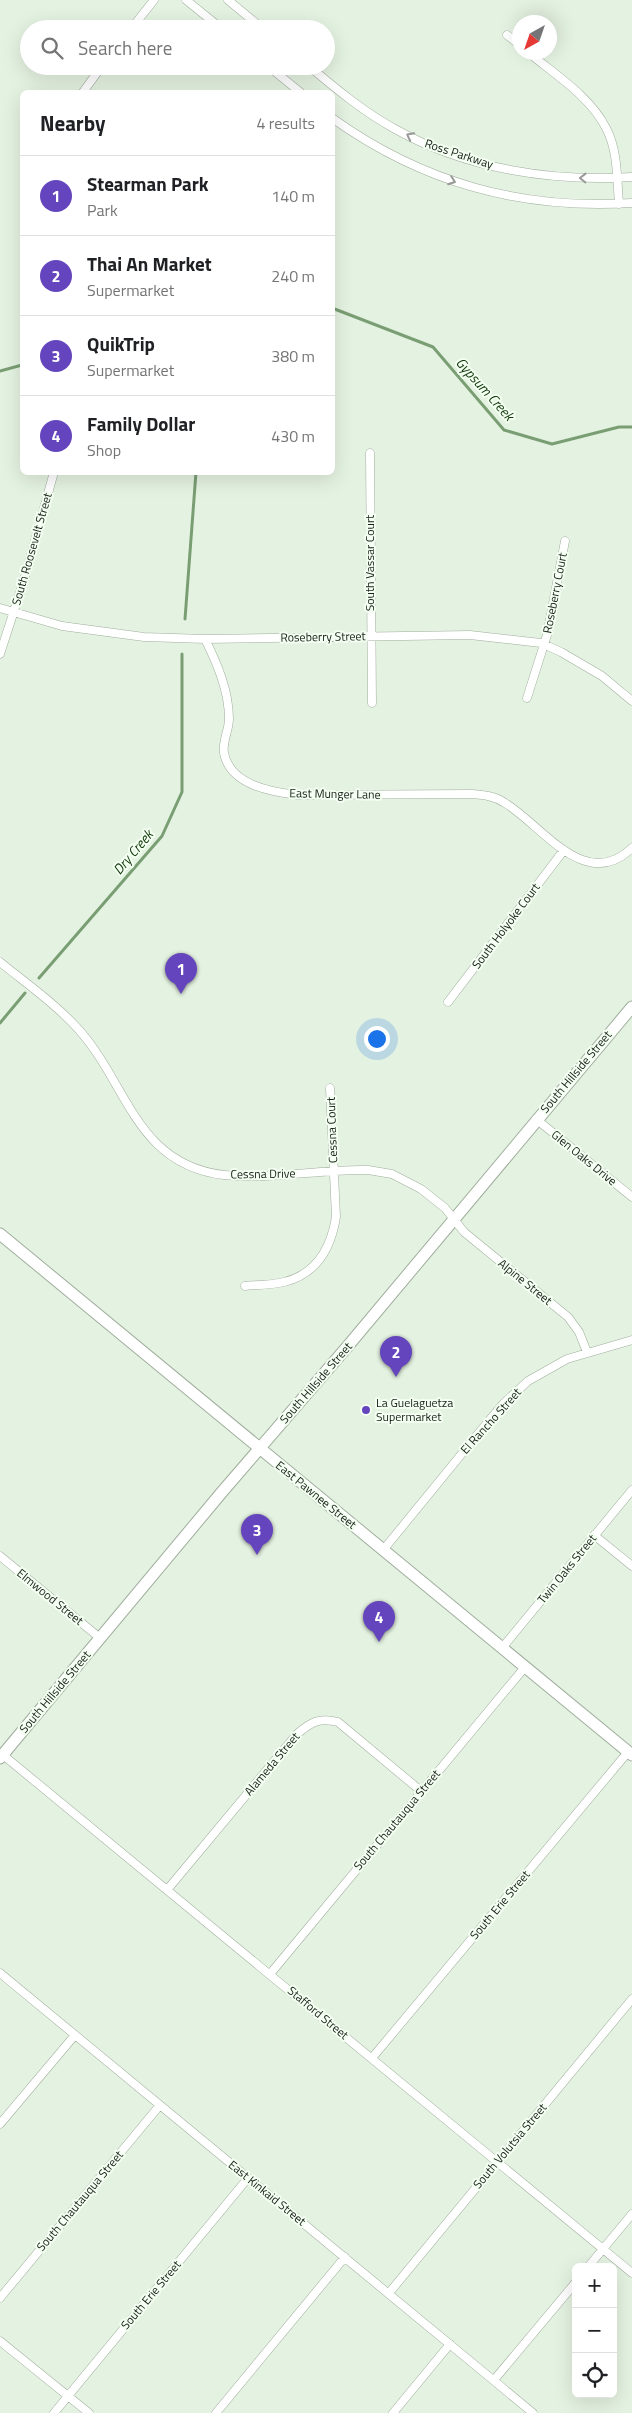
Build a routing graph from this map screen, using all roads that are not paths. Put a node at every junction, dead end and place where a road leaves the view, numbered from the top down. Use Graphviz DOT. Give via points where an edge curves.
graph roads {
  1 [pos="154,0"];
  2 [pos="186,0"];
  3 [pos="228,0"];
  4 [pos="138,20"];
  5 [pos="211,20"];
  6 [pos="252,20"];
  7 [pos="507,35"];
  8 [pos="512,39"];
  9 [pos="537,60"];
  10 [pos="95,75"];
  11 [pos="279,75"];
  12 [pos="320,75"];
  13 [pos="84,90"];
  14 [pos="298,90"];
  15 [pos="335,120"];
  16 [pos="632,177"];
  17 [pos="617,178"];
  18 [pos="632,203"];
  19 [pos="619,204"];
  20 [pos="370,452"];
  21 [pos="53,475"];
  22 [pos="565,541"];
  23 [pos="0,608"];
  24 [pos="14,612"];
  25 [pos="371,636"];
  26 [pos="205,639"];
  27 [pos="544,645"];
  28 [pos="0,654"];
  29 [pos="527,698"];
  30 [pos="632,701"];
  31 [pos="372,703"];
  32 [pos="632,848"];
  33 [pos="564,850"];
  34 [pos="0,962"];
  35 [pos="448,1002"];
  36 [pos="632,1007"];
  37 [pos="330,1088"];
  38 [pos="536,1119"];
  39 [pos="334,1171"];
  40 [pos="632,1197"];
  41 [pos="453,1220"];
  42 [pos="0,1234"];
  43 [pos="245,1286"];
  44 [pos="632,1340"];
  45 [pos="587,1352"];
  46 [pos="260,1449"];
  47 [pos="632,1490"];
  48 [pos="594,1535"];
  49 [pos="384,1549"];
  50 [pos="0,1556"];
  51 [pos="632,1566"];
  52 [pos="100,1638"];
  53 [pos="502,1648"];
  54 [pos="525,1667"];
  55 [pos="630,1754"];
  56 [pos="1,1757"];
  57 [pos="421,1791"];
  58 [pos="167,1890"];
  59 [pos="0,1973"];
  60 [pos="270,1974"];
  61 [pos="632,1999"];
  62 [pos="75,2035"];
  63 [pos="372,2058"];
  64 [pos="160,2105"];
  65 [pos="0,2124"];
  66 [pos="497,2162"];
  67 [pos="248,2178"];
  68 [pos="632,2214"];
  69 [pos="603,2249"];
  70 [pos="345,2257"];
  71 [pos="591,2263"];
  72 [pos="632,2273"];
  73 [pos="572,2287"];
  74 [pos="388,2293"];
  75 [pos="0,2298"];
  76 [pos="0,2340"];
  77 [pos="450,2344"];
  78 [pos="494,2380"];
  79 [pos="68,2396"];
  80 [pos="54,2413"];
  81 [pos="89,2413"];
  82 [pos="216,2413"];
  83 [pos="393,2413"];
  84 [pos="533,2413"];
  1 -- 4 [label="street"];
  2 -- 5 [label="street"];
  3 -- 6 [label="street"];
  7 -- 8 [label="street"];
  9 -- 17 [label="street" via="597,113 607,128"];
  10 -- 13 [label="street"];
  11 -- 14 [label="street"];
  17 -- 12 [label="street, Ross Parkway, one-way" via="542,176 459,156 395,129"];
  15 -- 19 [label="street, Ross Parkway, one-way" via="386,153 467,186 538,202"];
  16 -- 17 [label="street, Ross Parkway"];
  17 -- 19 [label="street"];
  18 -- 19 [label="street, Ross Parkway"];
  20 -- 25 [label="street, South Vassar Court"];
  21 -- 24 [label="street, South Roosevelt Street"];
  22 -- 27 [label="street, Roseberry Court"];
  23 -- 24 [label="street, Roseberry Street"];
  24 -- 26 [label="street, Roseberry Street" via="62,626 144,637"];
  24 -- 28 [label="street, South Roosevelt Street"];
  25 -- 26 [label="street, Roseberry Street"];
  25 -- 27 [label="street, Roseberry Street" via="470,635"];
  25 -- 31 [label="street, South Vassar Court"];
  26 -- 33 [label="street, East Munger Lane" via="224,686 229,718 224,752 231,770 245,780 270,791 298,795 492,796 527,818"];
  27 -- 29 [label="street, Roseberry Court"];
  27 -- 30 [label="street, Roseberry Street" via="602,676"];
  32 -- 33 [label="street, East Munger Lane" via="598,865"];
  33 -- 35 [label="street, South Holyoke Court"];
  34 -- 39 [label="street, Cessna Drive" via="80,1031 137,1121 166,1152 189,1164 223,1175"];
  36 -- 38 [label="main road, South Hillside Street"];
  37 -- 39 [label="street, Cessna Court"];
  38 -- 40 [label="street, Glen Oaks Drive"];
  38 -- 41 [label="main road, South Hillside Street"];
  39 -- 41 [label="street, Cessna Drive" via="381,1171 406,1180 445,1208"];
  39 -- 43 [label="street, Cessna Court" via="336,1217 333,1237 325,1254 310,1270 285,1282"];
  41 -- 45 [label="street, Alpine Street" via="568,1317 579,1332"];
  41 -- 46 [label="main road, South Hillside Street"];
  42 -- 46 [label="main road, East Pawnee Street"];
  44 -- 45 [label="street, El Rancho Street"];
  45 -- 49 [label="street, El Rancho Street" via="553,1365 528,1381 503,1404"];
  46 -- 49 [label="main road, East Pawnee Street"];
  46 -- 52 [label="main road, South Hillside Street"];
  47 -- 48 [label="street, Twin Oaks Street"];
  48 -- 51 [label="street"];
  48 -- 53 [label="street, Twin Oaks Street"];
  49 -- 53 [label="main road, East Pawnee Street"];
  50 -- 52 [label="street, Elmwood Street"];
  52 -- 56 [label="main road, South Hillside Street"];
  53 -- 54 [label="main road, East Pawnee Street"];
  54 -- 55 [label="main road, East Pawnee Street"];
  54 -- 57 [label="street, South Chautauqua Street"];
  55 -- 63 [label="street, South Erie Street"];
  56 -- 58 [label="street, Stafford Street"];
  57 -- 58 [label="street, Alameda Street" via="338,1722 315,1720 297,1734"];
  57 -- 60 [label="street, South Chautauqua Street"];
  58 -- 60 [label="street, Stafford Street"];
  59 -- 62 [label="street, East Kinkaid Street"];
  60 -- 63 [label="street, Stafford Street"];
  61 -- 66 [label="street, South Volutsia Street"];
  62 -- 64 [label="street, East Kinkaid Street"];
  62 -- 65 [label="street"];
  63 -- 66 [label="street, Stafford Street"];
  64 -- 67 [label="street, East Kinkaid Street"];
  64 -- 75 [label="street, South Chautauqua Street"];
  66 -- 69 [label="street, Stafford Street"];
  66 -- 74 [label="street, South Volutsia Street"];
  67 -- 70 [label="street, East Kinkaid Street"];
  67 -- 79 [label="street, South Erie Street"];
  68 -- 69 [label="street"];
  69 -- 71 [label="street"];
  69 -- 72 [label="street, Stafford Street"];
  70 -- 74 [label="street, East Kinkaid Street"];
  70 -- 82 [label="street"];
  73 -- 78 [label="street"];
  74 -- 77 [label="street, East Kinkaid Street"];
  76 -- 79 [label="street"];
  77 -- 78 [label="street, East Kinkaid Street"];
  77 -- 83 [label="street"];
  78 -- 84 [label="street, East Kinkaid Street"];
  79 -- 80 [label="street, South Erie Street"];
  79 -- 81 [label="street"];
}
